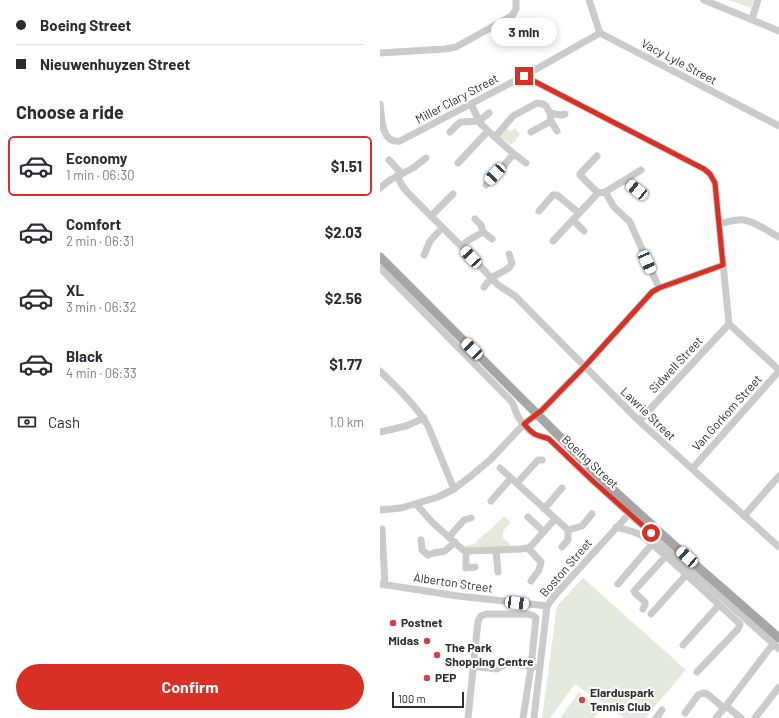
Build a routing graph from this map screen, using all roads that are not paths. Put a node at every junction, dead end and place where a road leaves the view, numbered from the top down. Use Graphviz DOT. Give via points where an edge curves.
graph roads {
  1 [pos="516,0"];
  2 [pos="589,0"];
  3 [pos="704,0"];
  4 [pos="758,0"];
  5 [pos="752,19"];
  6 [pos="779,31"];
  7 [pos="600,33"];
  8 [pos="380,53"];
  9 [pos="524,76"];
  10 [pos="380,104"];
  11 [pos="471,104"];
  12 [pos="489,113"];
  13 [pos="550,113"];
  14 [pos="565,114"];
  15 [pos="479,121"];
  16 [pos="551,121"];
  17 [pos="779,126"];
  18 [pos="488,131"];
  19 [pos="557,131"];
  20 [pos="450,132"];
  21 [pos="531,132"];
  22 [pos="495,137"];
  23 [pos="514,154"];
  24 [pos="598,156"];
  25 [pos="426,158"];
  26 [pos="389,160"];
  27 [pos="458,163"];
  28 [pos="526,163"];
  29 [pos="641,170"];
  30 [pos="400,175"];
  31 [pos="625,180"];
  32 [pos="486,185"];
  33 [pos="380,188"];
  34 [pos="637,190"];
  35 [pos="602,192"];
  36 [pos="453,194"];
  37 [pos="539,210"];
  38 [pos="579,213"];
  39 [pos="431,216"];
  40 [pos="475,219"];
  41 [pos="572,220"];
  42 [pos="719,224"];
  43 [pos="442,228"];
  44 [pos="584,231"];
  45 [pos="483,232"];
  46 [pos="779,237"];
  47 [pos="492,239"];
  48 [pos="553,241"];
  49 [pos="461,246"];
  50 [pos="380,253"];
  51 [pos="509,254"];
  52 [pos="424,255"];
  53 [pos="380,257"];
  54 [pos="723,265"];
  55 [pos="380,268"];
  56 [pos="491,278"];
  57 [pos="484,287"];
  58 [pos="659,288"];
  59 [pos="729,324"];
  60 [pos="585,366"];
  61 [pos="380,371"];
  62 [pos="779,371"];
  63 [pos="540,412"];
  64 [pos="424,418"];
  65 [pos="639,422"];
  66 [pos="524,424"];
  67 [pos="380,432"];
  68 [pos="542,460"];
  69 [pos="500,468"];
  70 [pos="692,469"];
  71 [pos="779,476"];
  72 [pos="514,481"];
  73 [pos="562,488"];
  74 [pos="454,489"];
  75 [pos="491,501"];
  76 [pos="416,504"];
  77 [pos="544,509"];
  78 [pos="380,510"];
  79 [pos="592,514"];
  80 [pos="629,514"];
  81 [pos="744,516"];
  82 [pos="471,518"];
  83 [pos="528,518"];
  84 [pos="555,519"];
  85 [pos="616,527"];
  86 [pos="382,529"];
  87 [pos="568,530"];
  88 [pos="544,532"];
  89 [pos="452,539"];
  90 [pos="421,540"];
  91 [pos="652,544"];
  92 [pos="562,547"];
  93 [pos="779,547"];
  94 [pos="528,548"];
  95 [pos="496,550"];
  96 [pos="467,551"];
  97 [pos="666,556"];
  98 [pos="475,567"];
  99 [pos="498,572"];
  100 [pos="686,575"];
  101 [pos="531,581"];
  102 [pos="382,584"];
  103 [pos="618,584"];
  104 [pos="719,605"];
  105 [pos="547,606"];
  106 [pos="643,609"];
  107 [pos="651,614"];
  108 [pos="779,630"];
  109 [pos="777,643"];
  110 [pos="683,646"];
  111 [pos="474,666"];
  112 [pos="531,667"];
  113 [pos="540,667"];
  114 [pos="697,672"];
  115 [pos="779,687"];
  116 [pos="725,707"];
  117 [pos="662,710"];
  118 [pos="685,713"];
  119 [pos="468,718"];
  120 [pos="523,718"];
  121 [pos="534,718"];
  122 [pos="656,718"];
  123 [pos="716,718"];
  124 [pos="741,718"];
  125 [pos="756,718"];
  1 -- 8 [label="street" via="512,16 456,47"];
  2 -- 7 [label="street"];
  3 -- 5 [label="street"];
  4 -- 5 [label="street"];
  5 -- 6 [label="street"];
  7 -- 9 [label="street, Miller Clary Street"];
  7 -- 17 [label="street, Vacy Lyle Street"];
  9 -- 11 [label="street, Miller Clary Street"];
  9 -- 42 [label="street" via="704,169 715,183"];
  10 -- 11 [label="street, Miller Clary Street" via="386,137 396,142"];
  11 -- 15 [label="street"];
  12 -- 15 [label="street"];
  13 -- 14 [label="street"];
  13 -- 16 [label="street"];
  13 -- 22 [label="street" via="546,106 537,103 513,116"];
  15 -- 18 [label="street"];
  15 -- 20 [label="street" via="461,122"];
  16 -- 19 [label="street"];
  16 -- 21 [label="street"];
  18 -- 22 [label="street"];
  18 -- 27 [label="street"];
  22 -- 23 [label="street"];
  23 -- 28 [label="street"];
  23 -- 32 [label="street"];
  24 -- 35 [label="street" via="580,175"];
  25 -- 30 [label="street"];
  26 -- 30 [label="street, Lawrie Street"];
  29 -- 31 [label="street"];
  30 -- 33 [label="street"];
  30 -- 39 [label="street, Lawrie Street" via="403,188"];
  31 -- 34 [label="street"];
  31 -- 35 [label="street"];
  35 -- 38 [label="street"];
  35 -- 58 [label="street" via="630,222"];
  36 -- 39 [label="street"];
  37 -- 38 [label="street" via="553,195 557,195"];
  38 -- 41 [label="street"];
  39 -- 43 [label="street, Lawrie Street"];
  40 -- 45 [label="street"];
  41 -- 44 [label="street"];
  41 -- 48 [label="street"];
  42 -- 46 [label="street" via="743,220"];
  42 -- 54 [label="street"];
  43 -- 49 [label="street, Lawrie Street"];
  43 -- 52 [label="street" via="430,241"];
  45 -- 47 [label="street"];
  45 -- 49 [label="street"];
  49 -- 56 [label="street, Lawrie Street"];
  50 -- 63 [label="main road, Boeing Street" via="435,309 486,355"];
  51 -- 56 [label="street" via="512,263 510,267"];
  53 -- 63 [label="main road, Boeing Street" via="482,360"];
  54 -- 58 [label="street"];
  54 -- 59 [label="street"];
  55 -- 66 [label="street, Boeing Street" via="511,401 516,414"];
  56 -- 57 [label="street"];
  56 -- 60 [label="street, Lawrie Street" via="515,296"];
  58 -- 60 [label="street" via="649,295"];
  59 -- 62 [label="street"];
  59 -- 65 [label="street, Sidwell Street"];
  60 -- 63 [label="street"];
  60 -- 65 [label="street, Lawrie Street"];
  61 -- 64 [label="street"];
  62 -- 70 [label="street, Van Gorkom Street"];
  63 -- 66 [label="street"];
  63 -- 108 [label="main road, Boeing Street" via="633,504 753,611"];
  63 -- 109 [label="main road, Boeing Street" via="617,494 760,622"];
  64 -- 67 [label="street" via="406,426"];
  64 -- 74 [label="street"];
  65 -- 70 [label="street, Lawrie Street"];
  66 -- 74 [label="street" via="490,460"];
  66 -- 80 [label="street, Boeing Street" via="535,435 549,439"];
  68 -- 72 [label="street" via="538,460"];
  69 -- 72 [label="street"];
  70 -- 81 [label="street, Lawrie Street"];
  71 -- 81 [label="street"];
  72 -- 75 [label="street"];
  72 -- 77 [label="street"];
  73 -- 77 [label="street"];
  74 -- 76 [label="street"];
  76 -- 78 [label="street"];
  76 -- 89 [label="street"];
  77 -- 84 [label="street"];
  79 -- 87 [label="street" via="582,526"];
  80 -- 85 [label="street, Boston Street"];
  80 -- 109 [label="street, Boeing Street"];
  81 -- 93 [label="street, Lawrie Street"];
  82 -- 89 [label="street" via="464,520"];
  83 -- 88 [label="street"];
  84 -- 87 [label="street"];
  84 -- 88 [label="street"];
  85 -- 91 [label="street" via="637,533"];
  85 -- 105 [label="street, Boston Street"];
  86 -- 102 [label="street"];
  87 -- 92 [label="street" via="568,540"];
  88 -- 94 [label="street"];
  89 -- 90 [label="street" via="445,551 428,555 422,550"];
  89 -- 96 [label="street"];
  91 -- 97 [label="street"];
  91 -- 103 [label="street"];
  94 -- 95 [label="street"];
  94 -- 101 [label="street" via="541,562 540,570"];
  95 -- 96 [label="street"];
  95 -- 99 [label="street"];
  96 -- 98 [label="street" via="466,568"];
  97 -- 100 [label="street"];
  97 -- 106 [label="street" via="634,591 645,602"];
  100 -- 104 [label="street"];
  100 -- 107 [label="street"];
  102 -- 105 [label="street, Alberton Street"];
  104 -- 110 [label="street"];
  104 -- 114 [label="street" via="739,622 740,626"];
  105 -- 113 [label="street, Boston Street"];
  109 -- 116 [label="street" via="769,649"];
  111 -- 112 [label="street" via="497,669 510,663"];
  111 -- 112 [label="street" via="478,621 482,616 528,614 536,618"];
  111 -- 119 [label="street"];
  112 -- 113 [label="street"];
  112 -- 120 [label="street"];
  113 -- 121 [label="street, Boston Street"];
  115 -- 125 [label="street"];
  116 -- 118 [label="street" via="703,693 698,695"];
  116 -- 123 [label="street"];
  116 -- 124 [label="street"];
  117 -- 122 [label="street"];
}
